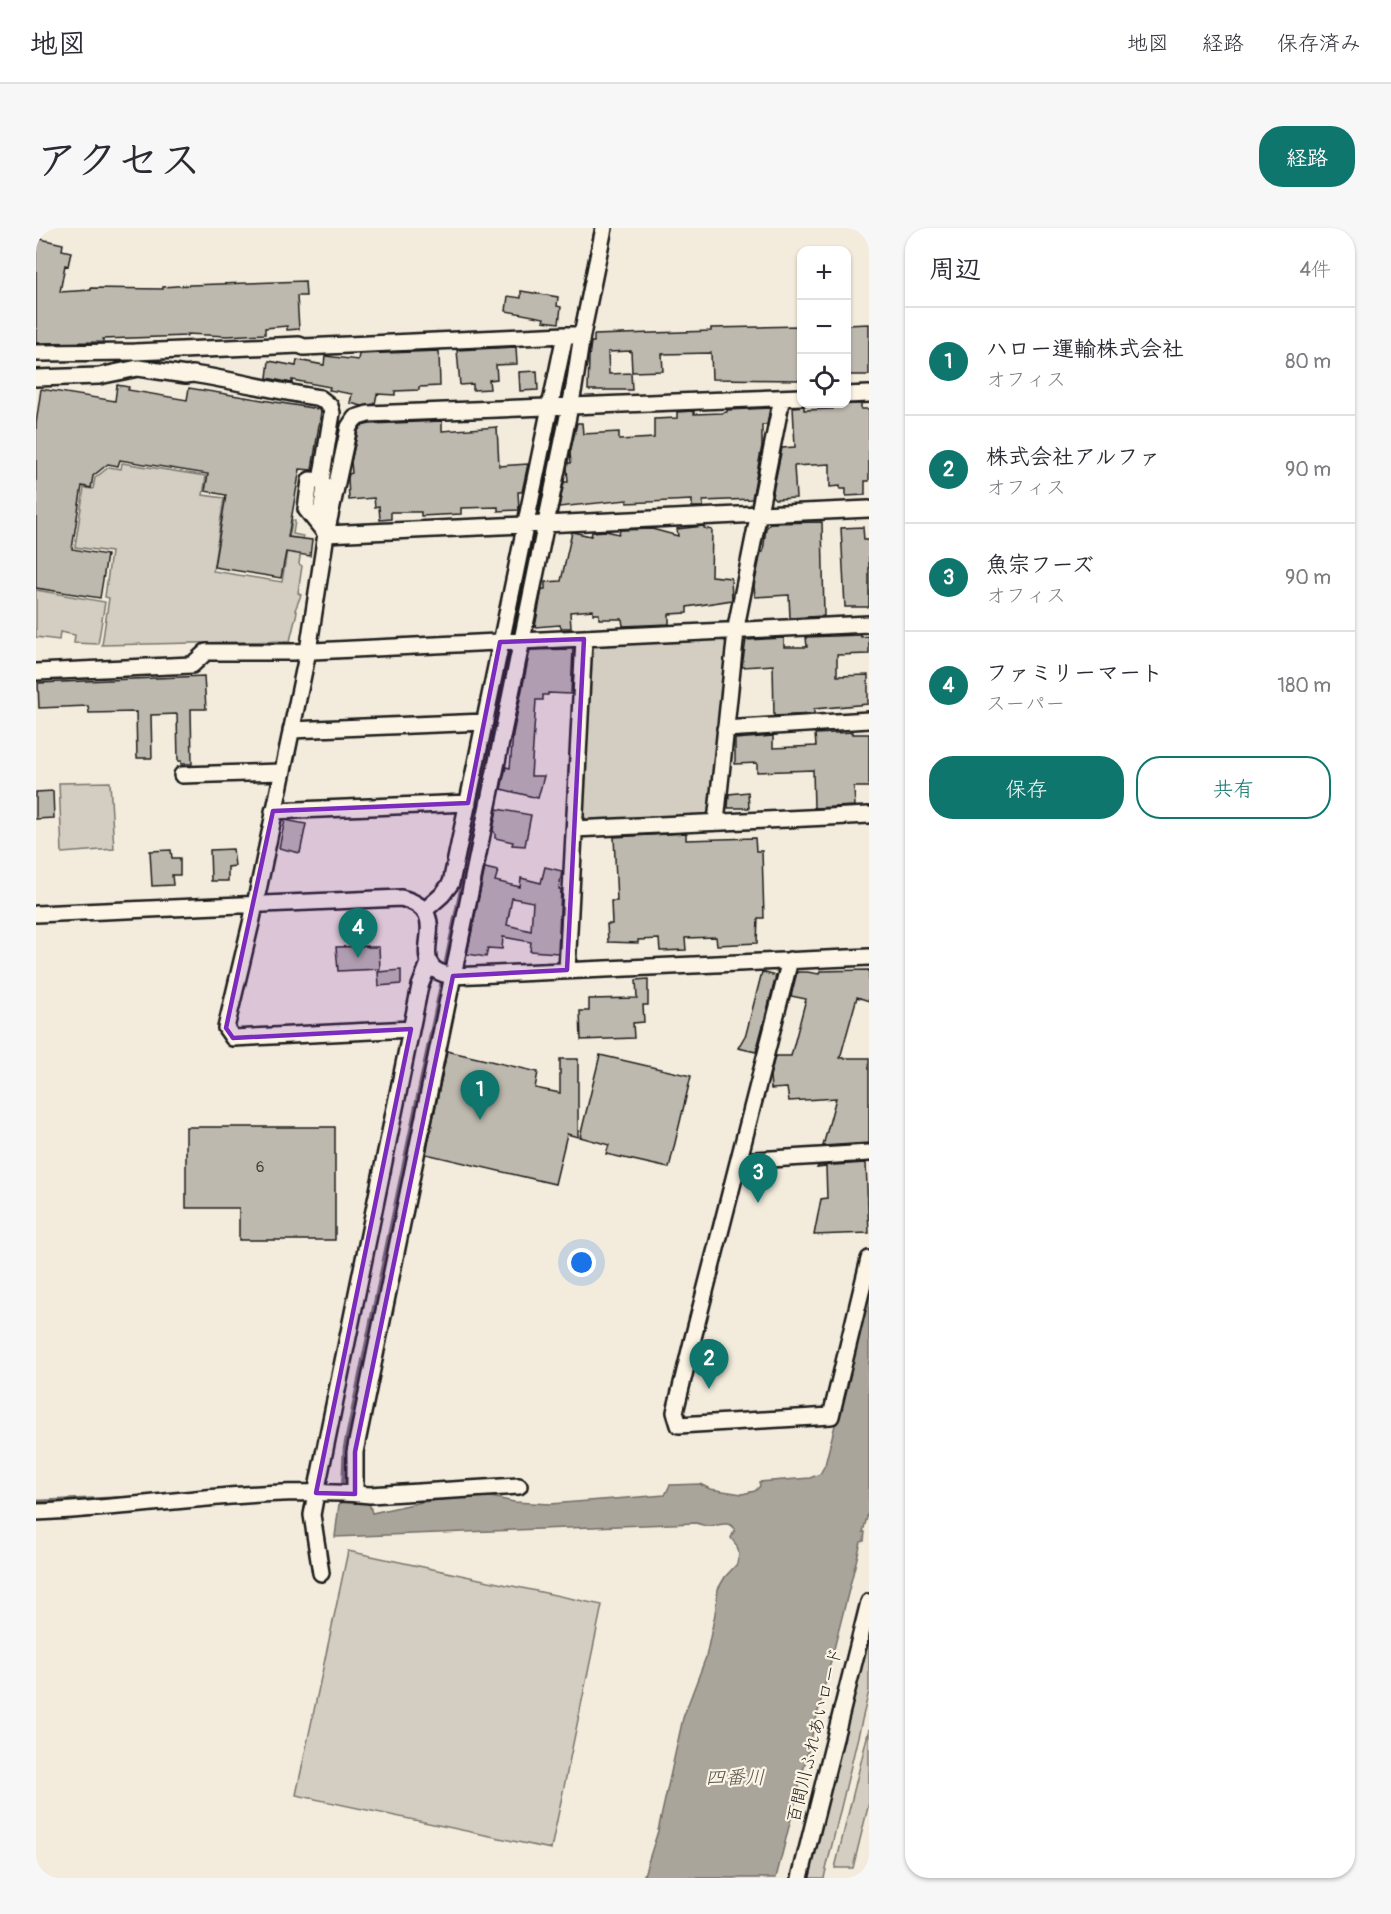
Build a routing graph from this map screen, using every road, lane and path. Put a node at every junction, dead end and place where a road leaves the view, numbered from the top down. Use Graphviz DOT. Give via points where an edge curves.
graph roads {
  1 [pos="604,228"];
  2 [pos="574,335"];
  3 [pos="36,353"];
  4 [pos="36,378"];
  5 [pos="869,394"];
  6 [pos="851,395"];
  7 [pos="797,397"];
  8 [pos="782,398"];
  9 [pos="560,406"];
  10 [pos="869,509"];
  11 [pos="758,514"];
  12 [pos="536,524"];
  13 [pos="323,529"];
  14 [pos="869,624"];
  15 [pos="736,631"];
  16 [pos="584,639"];
  17 [pos="512,642"];
  18 [pos="308,651"];
  19 [pos="36,672"];
  20 [pos="869,720"];
  21 [pos="484,722"];
  22 [pos="291,729"];
  23 [pos="725,729"];
  24 [pos="282,772"];
  25 [pos="182,775"];
  26 [pos="468,803"];
  27 [pos="273,812"];
  28 [pos="869,815"];
  29 [pos="716,822"];
  30 [pos="574,829"];
  31 [pos="255,904"];
  32 [pos="424,911"];
  33 [pos="36,914"];
  34 [pos="869,957"];
  35 [pos="790,960"];
  36 [pos="429,963"];
  37 [pos="567,970"];
  38 [pos="448,975"];
  39 [pos="411,1029"];
  40 [pos="869,1153"];
  41 [pos="739,1161"];
  42 [pos="869,1259"];
  43 [pos="519,1486"];
  44 [pos="316,1493"];
  45 [pos="347,1493"];
  46 [pos="36,1512"];
  47 [pos="321,1573"];
  48 [pos="869,1602"];
  49 [pos="800,1878"];
  1 -- 2 [label="street"];
  2 -- 3 [label="street"];
  2 -- 9 [label="street" via="574,387"];
  4 -- 13 [label="street" via="99,376 138,368 203,375 320,398 332,413 321,481 310,480 306,509"];
  5 -- 6 [label="street"];
  7 -- 8 [label="street"];
  8 -- 9 [label="street"];
  8 -- 11 [label="street"];
  9 -- 12 [label="street"];
  9 -- 13 [label="street" via="368,414 355,418 349,427"];
  10 -- 11 [label="street"];
  11 -- 12 [label="street"];
  11 -- 15 [label="street"];
  12 -- 13 [label="street"];
  12 -- 17 [label="street"];
  13 -- 18 [label="street"];
  14 -- 15 [label="street"];
  15 -- 16 [label="street"];
  15 -- 23 [label="street"];
  16 -- 17 [label="street"];
  16 -- 30 [label="street"];
  17 -- 18 [label="street"];
  17 -- 21 [label="street"];
  17 -- 38 [label="street"];
  18 -- 19 [label="street" via="206,652 192,665"];
  18 -- 22 [label="street"];
  20 -- 23 [label="street"];
  21 -- 22 [label="street"];
  21 -- 26 [label="street"];
  22 -- 24 [label="street"];
  23 -- 29 [label="street"];
  24 -- 25 [label="street"];
  24 -- 27 [label="street"];
  26 -- 27 [label="street"];
  26 -- 32 [label="street" via="451,883"];
  27 -- 31 [label="street"];
  28 -- 29 [label="street"];
  29 -- 30 [label="street"];
  30 -- 37 [label="street"];
  31 -- 32 [label="street" via="401,898"];
  31 -- 33 [label="street"];
  31 -- 39 [label="street" via="226,1028 233,1038"];
  32 -- 36 [label="street" via="430,925 426,958"];
  34 -- 35 [label="street"];
  35 -- 37 [label="street"];
  35 -- 41 [label="street"];
  36 -- 38 [label="street"];
  36 -- 39 [label="street"];
  37 -- 38 [label="street"];
  38 -- 45 [label="street"];
  39 -- 44 [label="street"];
  40 -- 41 [label="street"];
  41 -- 42 [label="street" via="675,1412 680,1425 831,1416"];
  43 -- 45 [label="street"];
  44 -- 45 [label="street"];
  44 -- 46 [label="street"];
  44 -- 47 [label="street" via="312,1515"];
  48 -- 49 [label="street, 百間川ふれあいロード"];
}
